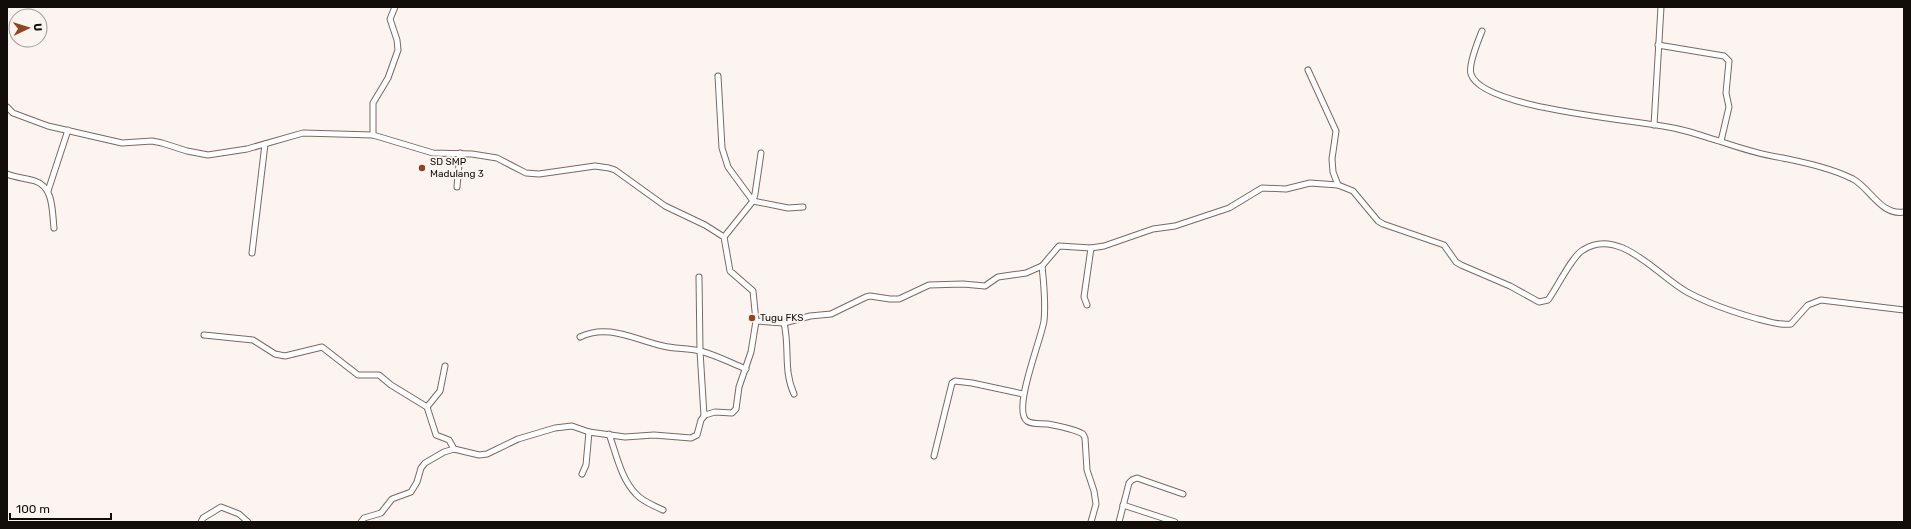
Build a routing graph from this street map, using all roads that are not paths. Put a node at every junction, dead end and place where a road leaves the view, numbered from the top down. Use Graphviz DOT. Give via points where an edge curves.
graph roads {
  1 [pos="395,7"];
  2 [pos="1661,7"];
  3 [pos="1482,31"];
  4 [pos="1658,45"];
  5 [pos="1308,70"];
  6 [pos="718,76"];
  7 [pos="7,107"];
  8 [pos="1654,125"];
  9 [pos="68,130"];
  10 [pos="373,135"];
  11 [pos="1721,142"];
  12 [pos="266,144"];
  13 [pos="460,153"];
  14 [pos="761,153"];
  15 [pos="7,174"];
  16 [pos="1338,185"];
  17 [pos="457,187"];
  18 [pos="48,191"];
  19 [pos="753,201"];
  20 [pos="803,207"];
  21 [pos="1904,212"];
  22 [pos="54,228"];
  23 [pos="724,237"];
  24 [pos="1091,248"];
  25 [pos="252,253"];
  26 [pos="1042,266"];
  27 [pos="699,277"];
  28 [pos="1087,305"];
  29 [pos="1904,310"];
  30 [pos="756,321"];
  31 [pos="784,323"];
  32 [pos="204,335"];
  33 [pos="580,337"];
  34 [pos="700,351"];
  35 [pos="445,366"];
  36 [pos="746,369"];
  37 [pos="794,394"];
  38 [pos="1023,394"];
  39 [pos="427,407"];
  40 [pos="704,416"];
  41 [pos="590,432"];
  42 [pos="609,434"];
  43 [pos="454,449"];
  44 [pos="934,456"];
  45 [pos="582,474"];
  46 [pos="1183,494"];
  47 [pos="1123,505"];
  48 [pos="663,510"];
  49 [pos="201,522"];
  50 [pos="248,522"];
  51 [pos="361,522"];
  52 [pos="1091,522"];
  53 [pos="1119,522"];
  54 [pos="1175,522"];
  1 -- 10 [label="street" via="390,21 398,50 388,78 373,103"];
  2 -- 4 [label="street"];
  3 -- 8 [label="street" via="1471,67 1471,74 1478,85 1515,100 1551,109"];
  4 -- 8 [label="street"];
  4 -- 11 [label="street" via="1724,56 1729,61 1726,93 1729,107"];
  5 -- 16 [label="street" via="1336,131 1332,159"];
  6 -- 19 [label="street" via="722,148 728,167"];
  7 -- 9 [label="street" via="13,113 48,126"];
  8 -- 11 [label="street" via="1678,129"];
  9 -- 12 [label="street" via="122,143 152,141 208,155"];
  9 -- 18 [label="street"];
  10 -- 12 [label="street" via="303,133"];
  10 -- 13 [label="street" via="433,153"];
  11 -- 21 [label="street" via="1803,162 1843,175 1858,183 1891,212"];
  12 -- 25 [label="street"];
  13 -- 17 [label="street"];
  13 -- 23 [label="street" via="497,158 526,173 539,174 595,166 615,170 665,206"];
  14 -- 19 [label="street"];
  15 -- 18 [label="street" via="35,181 45,186"];
  16 -- 24 [label="street" via="1310,183 1286,189 1262,188 1229,208 1175,226 1153,229"];
  16 -- 29 [label="street" via="1353,191 1383,224 1444,245 1456,262 1539,302 1548,300 1577,254 1592,246 1604,244 1637,255 1684,291 1703,300 1729,311 1779,324 1791,324 1808,305 1821,300"];
  18 -- 22 [label="street"];
  19 -- 20 [label="street" via="788,208"];
  19 -- 23 [label="street"];
  23 -- 30 [label="street" via="730,271 753,291"];
  24 -- 26 [label="street" via="1059,246"];
  24 -- 28 [label="street" via="1084,297"];
  26 -- 31 [label="street" via="1026,273 998,277 985,286 928,285 899,299 870,296 836,313"];
  26 -- 38 [label="street" via="1044,323"];
  27 -- 34 [label="street"];
  30 -- 31 [label="street"];
  30 -- 36 [label="street"];
  31 -- 37 [label="street" via="788,348 787,371"];
  32 -- 39 [label="street" via="253,340 275,354 285,356 322,348 358,375 379,375"];
  33 -- 34 [label="street" via="590,332 606,331 664,346"];
  34 -- 36 [label="street"];
  34 -- 40 [label="street"];
  35 -- 39 [label="street" via="440,391"];
  36 -- 40 [label="street" via="739,387 735,412 712,412"];
  38 -- 44 [label="street" via="954,381"];
  38 -- 52 [label="street" via="1023,413 1028,421 1080,432 1085,438 1087,470 1096,504"];
  39 -- 43 [label="street" via="435,433 449,440"];
  40 -- 42 [label="street" via="697,435 691,438"];
  41 -- 42 [label="street"];
  41 -- 43 [label="street" via="572,426 555,428 518,439 482,455"];
  41 -- 45 [label="street" via="586,465"];
  42 -- 48 [label="street" via="627,482 635,494"];
  43 -- 51 [label="street" via="425,463 411,492 392,499 381,513 364,518"];
  46 -- 47 [label="street" via="1137,478 1129,483"];
  47 -- 53 [label="street"];
  47 -- 54 [label="street"];
  49 -- 50 [label="street" via="221,507 239,514"];
}
